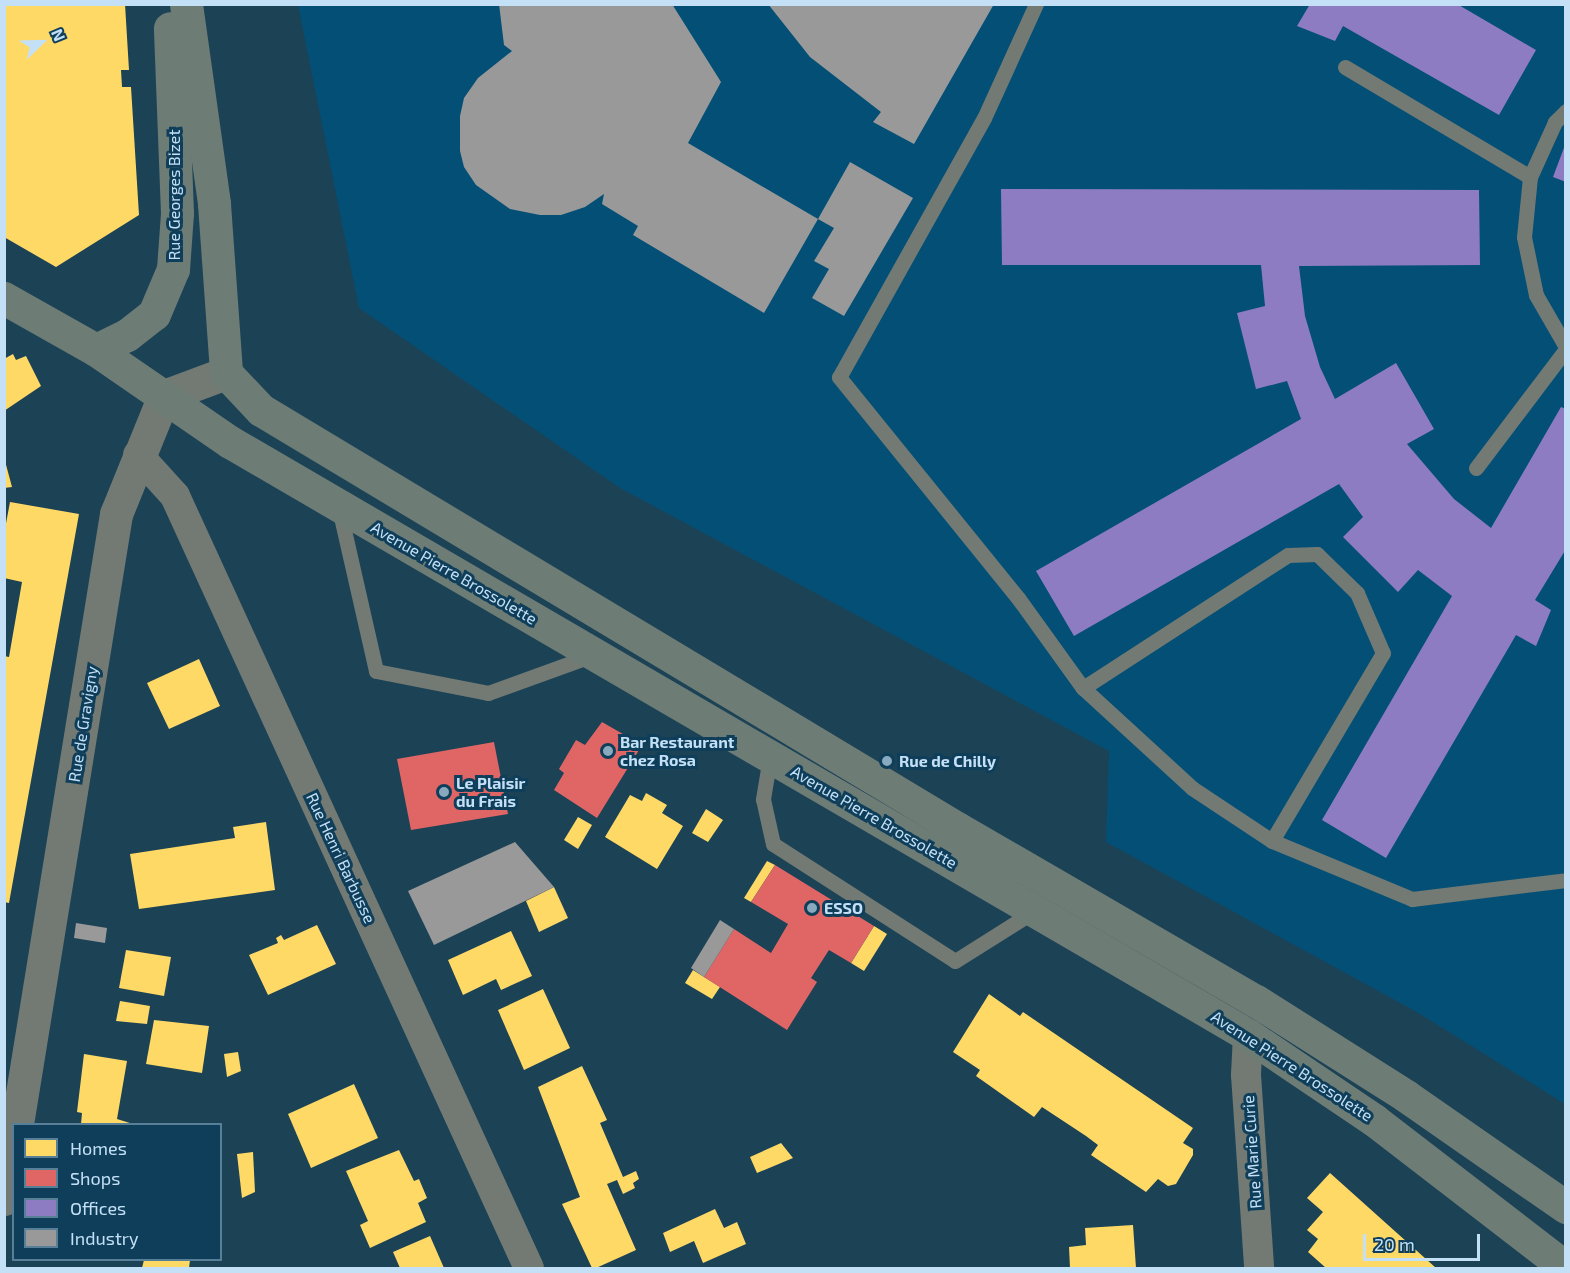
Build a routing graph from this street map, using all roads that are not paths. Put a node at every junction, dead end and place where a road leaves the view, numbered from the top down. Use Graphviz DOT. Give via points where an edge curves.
graph roads {
  1 [pos="170,4"];
  2 [pos="186,4"];
  3 [pos="1036,4"];
  4 [pos="1345,67"];
  5 [pos="1566,111"];
  6 [pos="1530,177"];
  7 [pos="4,298"];
  8 [pos="1566,348"];
  9 [pos="96,350"];
  10 [pos="226,373"];
  11 [pos="164,396"];
  12 [pos="138,456"];
  13 [pos="1476,468"];
  14 [pos="339,505"];
  15 [pos="594,654"];
  16 [pos="1083,688"];
  17 [pos="770,757"];
  18 [pos="1272,841"];
  19 [pos="1566,880"];
  20 [pos="1036,910"];
  21 [pos="1248,1035"];
  22 [pos="17,1123"];
  23 [pos="12,1157"];
  24 [pos="4,1199"];
  25 [pos="1566,1207"];
  26 [pos="1566,1268"];
  27 [pos="529,1269"];
  28 [pos="1259,1269"];
  1 -- 9 [label="main road, Rue Georges Bizet" via="177,213 173,269 154,314 127,335"];
  2 -- 10 [label="main road, Rue Georges Bizet" via="214,204"];
  3 -- 16 [label="lane" via="984,118 839,377 1018,598"];
  4 -- 6 [label="lane"];
  5 -- 6 [label="lane" via="1555,122"];
  6 -- 8 [label="lane" via="1524,237 1534,284"];
  7 -- 9 [label="main road, Avenue Pierre Brossolette"];
  8 -- 13 [label="lane"];
  9 -- 11 [label="main road, Avenue Pierre Brossolette"];
  10 -- 11 [label="street"];
  10 -- 25 [label="main road, Avenue Pierre Brossolette" via="261,410 917,804 1256,1001 1406,1096"];
  11 -- 12 [label="street, Rue de Gravigny"];
  11 -- 14 [label="main road, Avenue Pierre Brossolette" via="230,442"];
  12 -- 22 [label="street, Rue de Gravigny" via="116,514"];
  12 -- 27 [label="street, Rue Henri Barbusse" via="174,496"];
  14 -- 15 [label="main road, Avenue Pierre Brossolette"];
  14 -- 15 [label="lane" via="376,671 488,693"];
  15 -- 17 [label="main road, Avenue Pierre Brossolette"];
  16 -- 18 [label="lane" via="1192,788"];
  16 -- 18 [label="lane" via="1288,555 1317,554 1357,593 1383,653"];
  17 -- 20 [label="main road, Avenue Pierre Brossolette"];
  17 -- 20 [label="lane" via="763,799 773,844 955,961"];
  18 -- 19 [label="lane" via="1412,899"];
  20 -- 21 [label="main road, Avenue Pierre Brossolette"];
  21 -- 26 [label="main road, Avenue Pierre Brossolette" via="1374,1120"];
  21 -- 28 [label="street, Rue Marie Curie" via="1246,1075"];
  23 -- 24 [label="street"];
}
